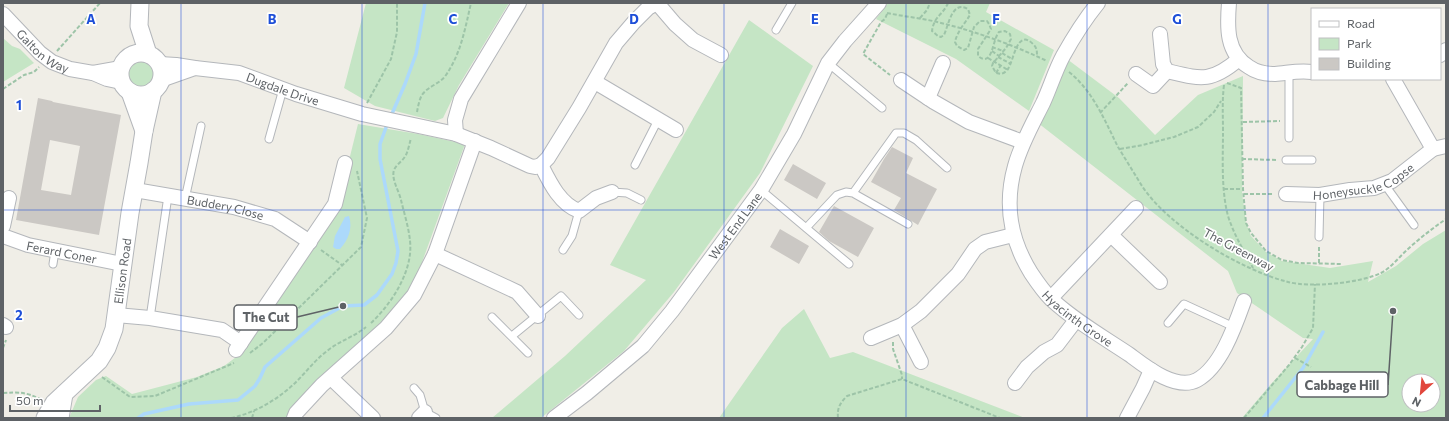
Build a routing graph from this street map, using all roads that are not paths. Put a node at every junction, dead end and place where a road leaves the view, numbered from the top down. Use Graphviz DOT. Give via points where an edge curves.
graph roads {
  1 [pos="140,3"];
  2 [pos="519,3"];
  3 [pos="657,3"];
  4 [pos="792,3"];
  5 [pos="1098,3"];
  6 [pos="1229,3"];
  7 [pos="883,9"];
  8 [pos="3,14"];
  9 [pos="776,30"];
  10 [pos="1160,34"];
  11 [pos="721,55"];
  12 [pos="1239,59"];
  13 [pos="943,62"];
  14 [pos="828,64"];
  15 [pos="151,69"];
  16 [pos="1167,71"];
  17 [pos="1289,72"];
  18 [pos="1311,72"];
  19 [pos="1136,74"];
  20 [pos="901,80"];
  21 [pos="1394,80"];
  22 [pos="124,81"];
  23 [pos="595,82"];
  24 [pos="283,89"];
  25 [pos="928,98"];
  26 [pos="882,108"];
  27 [pos="658,120"];
  28 [pos="202,126"];
  29 [pos="676,130"];
  30 [pos="144,132"];
  31 [pos="456,134"];
  32 [pos="269,138"];
  33 [pos="1289,138"];
  34 [pos="475,141"];
  35 [pos="1023,142"];
  36 [pos="1439,147"];
  37 [pos="1286,160"];
  38 [pos="1312,160"];
  39 [pos="345,163"];
  40 [pos="542,165"];
  41 [pos="635,166"];
  42 [pos="948,168"];
  43 [pos="1386,185"];
  44 [pos="135,190"];
  45 [pos="761,190"];
  46 [pos="612,192"];
  47 [pos="853,193"];
  48 [pos="1286,194"];
  49 [pos="1320,195"];
  50 [pos="168,196"];
  51 [pos="9,198"];
  52 [pos="185,199"];
  53 [pos="641,200"];
  54 [pos="1136,208"];
  55 [pos="579,211"];
  56 [pos="908,224"];
  57 [pos="1414,225"];
  58 [pos="3,226"];
  59 [pos="806,228"];
  60 [pos="1014,235"];
  61 [pos="3,236"];
  62 [pos="1111,236"];
  63 [pos="1319,237"];
  64 [pos="310,242"];
  65 [pos="563,250"];
  66 [pos="434,254"];
  67 [pos="122,264"];
  68 [pos="849,264"];
  69 [pos="1160,282"];
  70 [pos="1051,298"];
  71 [pos="1244,301"];
  72 [pos="579,315"];
  73 [pos="116,316"];
  74 [pos="538,316"];
  75 [pos="492,317"];
  76 [pos="150,318"];
  77 [pos="1076,320"];
  78 [pos="1168,323"];
  79 [pos="898,327"];
  80 [pos="1234,327"];
  81 [pos="512,336"];
  82 [pos="871,338"];
  83 [pos="528,353"];
  84 [pos="921,362"];
  85 [pos="1151,370"];
  86 [pos="331,378"];
  87 [pos="1015,383"];
  88 [pos="414,388"];
  89 [pos="64,394"];
  90 [pos="427,416"];
  91 [pos="45,418"];
  92 [pos="60,418"];
  93 [pos="294,418"];
  94 [pos="374,418"];
  95 [pos="554,418"];
  96 [pos="1127,418"];
  1 -- 15 [label="street" via="139,26"];
  2 -- 31 [label="street" via="461,99 455,120"];
  3 -- 11 [label="street" via="693,40"];
  3 -- 23 [label="street" via="648,8 616,43"];
  4 -- 9 [label="lane"];
  5 -- 35 [label="street, Hyacinth Grove" via="1072,40"];
  6 -- 12 [label="street" via="1229,38 1232,50"];
  7 -- 14 [label="street, West End Lane" via="845,40"];
  8 -- 22 [label="street, Galton Way" via="52,62 107,79"];
  10 -- 16 [label="street" via="1163,64"];
  12 -- 16 [label="street" via="1226,70 1207,78"];
  12 -- 17 [label="street" via="1260,73"];
  13 -- 25 [label="street"];
  14 -- 26 [label="lane"];
  14 -- 45 [label="street, West End Lane" via="794,134"];
  15 -- 22 [label="street" via="123,62"];
  15 -- 22 [label="street" via="142,95"];
  15 -- 24 [label="street, Dugdale Drive" via="176,64 239,73"];
  15 -- 30 [label="street, Ellison Road"];
  16 -- 19 [label="street" via="1153,86"];
  17 -- 18 [label="street"];
  17 -- 33 [label="lane"];
  20 -- 25 [label="street"];
  21 -- 36 [label="street, Honeysuckle Copse"];
  22 -- 30 [label="street, Ellison Road"];
  23 -- 27 [label="street"];
  23 -- 40 [label="street"];
  24 -- 31 [label="street, Dugdale Drive"];
  24 -- 32 [label="lane"];
  25 -- 35 [label="street" via="969,122"];
  27 -- 29 [label="street"];
  27 -- 41 [label="lane"];
  28 -- 52 [label="lane"];
  30 -- 44 [label="street, Ellison Road"];
  31 -- 34 [label="street, Dugdale Drive"];
  34 -- 40 [label="street, Dugdale Drive" via="530,166"];
  34 -- 66 [label="street"];
  35 -- 60 [label="street, Hyacinth Grove" via="1010,189 1010,218"];
  36 -- 43 [label="street, Honeysuckle Copse"];
  37 -- 38 [label="lane"];
  39 -- 64 [label="street" via="335,204"];
  40 -- 55 [label="street" via="562,199"];
  42 -- 47 [label="lane" via="916,140 904,133 896,133"];
  43 -- 49 [label="street, Honeysuckle Copse"];
  43 -- 57 [label="lane"];
  44 -- 50 [label="street, Buddery Close"];
  44 -- 67 [label="street, Ellison Road"];
  45 -- 59 [label="lane"];
  45 -- 95 [label="street, West End Lane" via="677,305 643,346"];
  46 -- 53 [label="lane" via="627,193"];
  46 -- 55 [label="street" via="596,198"];
  47 -- 56 [label="lane"];
  47 -- 59 [label="lane" via="837,195"];
  48 -- 49 [label="street, Honeysuckle Copse"];
  49 -- 63 [label="lane"];
  50 -- 52 [label="street, Buddery Close"];
  50 -- 76 [label="lane"];
  51 -- 58 [label="street"];
  52 -- 64 [label="street, Buddery Close" via="234,207 275,219"];
  54 -- 62 [label="street"];
  55 -- 65 [label="lane" via="572,236"];
  59 -- 68 [label="lane"];
  60 -- 70 [label="street, Hyacinth Grove" via="1021,256 1042,289"];
  60 -- 79 [label="street" via="985,242 975,249 958,274 921,311"];
  61 -- 67 [label="street, Ferard Coner" via="54,258"];
  62 -- 69 [label="street"];
  62 -- 70 [label="street"];
  64 -- 76 [label="street" via="239,347 222,330"];
  66 -- 74 [label="street" via="517,292"];
  66 -- 86 [label="street" via="414,295 386,328"];
  67 -- 73 [label="street, Ellison Road"];
  70 -- 77 [label="street, Hyacinth Grove"];
  71 -- 80 [label="street, Hyacinth Grove"];
  72 -- 74 [label="lane" via="561,296"];
  73 -- 76 [label="street"];
  73 -- 89 [label="street, Ellison Road" via="111,341 100,361"];
  74 -- 81 [label="lane"];
  75 -- 81 [label="lane"];
  77 -- 85 [label="street, Hyacinth Grove"];
  77 -- 87 [label="street" via="1057,345 1044,352 1027,367"];
  78 -- 80 [label="lane" via="1184,304"];
  79 -- 82 [label="street"];
  79 -- 84 [label="street"];
  80 -- 85 [label="street, Hyacinth Grove" via="1215,363 1207,374 1196,381 1182,383"];
  81 -- 83 [label="lane"];
  85 -- 96 [label="street"];
  86 -- 93 [label="street"];
  86 -- 94 [label="street"];
  88 -- 90 [label="lane" via="420,395"];
  89 -- 91 [label="street, Ellison Road"];
  89 -- 92 [label="street"];
}
